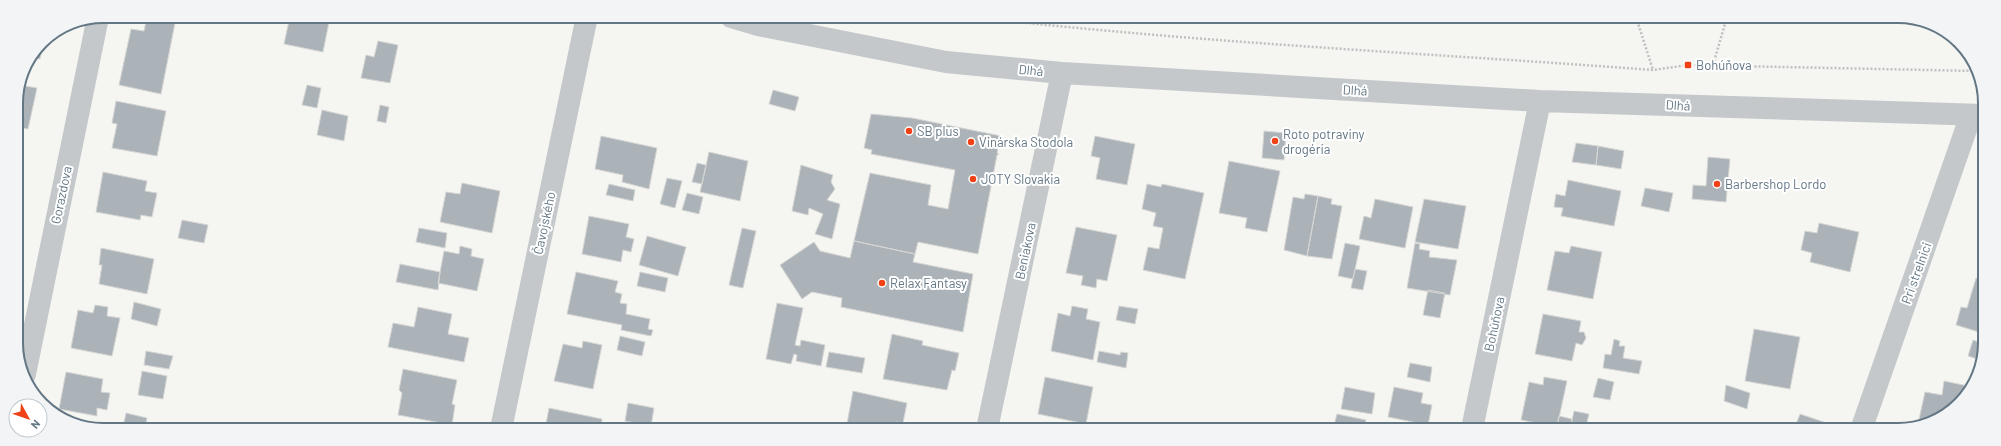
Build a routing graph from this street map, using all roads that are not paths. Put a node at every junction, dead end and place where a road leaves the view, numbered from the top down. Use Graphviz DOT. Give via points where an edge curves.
graph roads {
  1 [pos="586,23"];
  2 [pos="751,23"];
  3 [pos="97,24"];
  4 [pos="1062,73"];
  5 [pos="1540,101"];
  6 [pos="1977,115"];
  7 [pos="27,366"];
  8 [pos="502,423"];
  9 [pos="988,423"];
  10 [pos="1473,423"];
  11 [pos="1864,423"];
  1 -- 8 [label="street, Čavojského"];
  2 -- 4 [label="street, Dlhá" via="946,62"];
  3 -- 7 [label="street, Gorazdova"];
  4 -- 5 [label="street, Dlhá"];
  4 -- 9 [label="street, Beniakova"];
  5 -- 6 [label="street, Dlhá"];
  5 -- 10 [label="street, Bohúňova"];
  6 -- 11 [label="street, Pri strelnici"];
}
